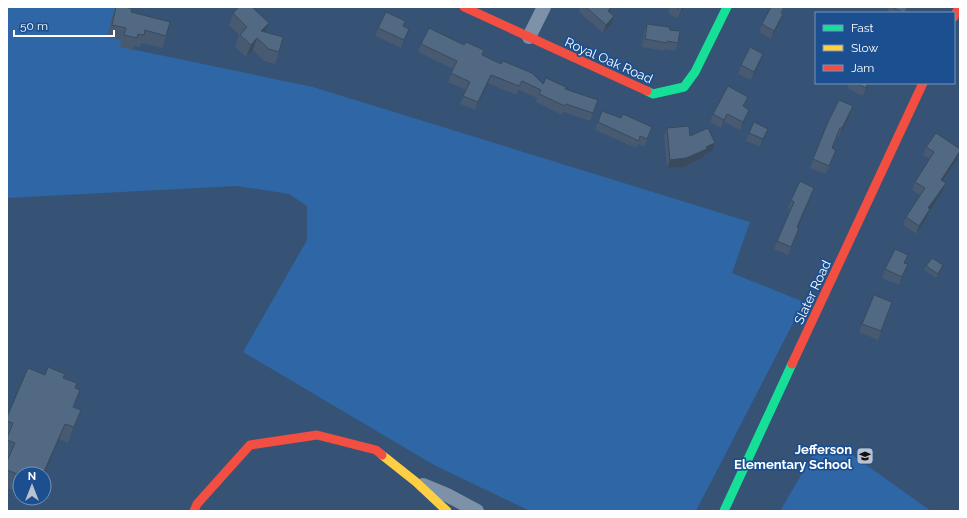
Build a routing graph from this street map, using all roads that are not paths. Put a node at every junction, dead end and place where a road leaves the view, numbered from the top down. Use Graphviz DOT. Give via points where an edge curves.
graph roads {
  1 [pos="464,7"];
  2 [pos="544,7"];
  3 [pos="727,7"];
  4 [pos="528,37"];
  5 [pos="923,84"];
  6 [pos="416,482"];
  7 [pos="194,511"];
  8 [pos="437,511"];
  9 [pos="446,511"];
  10 [pos="477,511"];
  11 [pos="724,511"];
  1 -- 4 [label="street, Royal Oak Road"];
  2 -- 4 [label="street"];
  3 -- 4 [label="street, Royal Oak Road" via="695,72 684,87 654,94"];
  5 -- 11 [label="street, Slater Road"];
  6 -- 7 [label="street" via="376,450 317,435 250,445 197,504"];
  6 -- 8 [label="street"];
  6 -- 9 [label="street"];
  6 -- 10 [label="street"];
}
